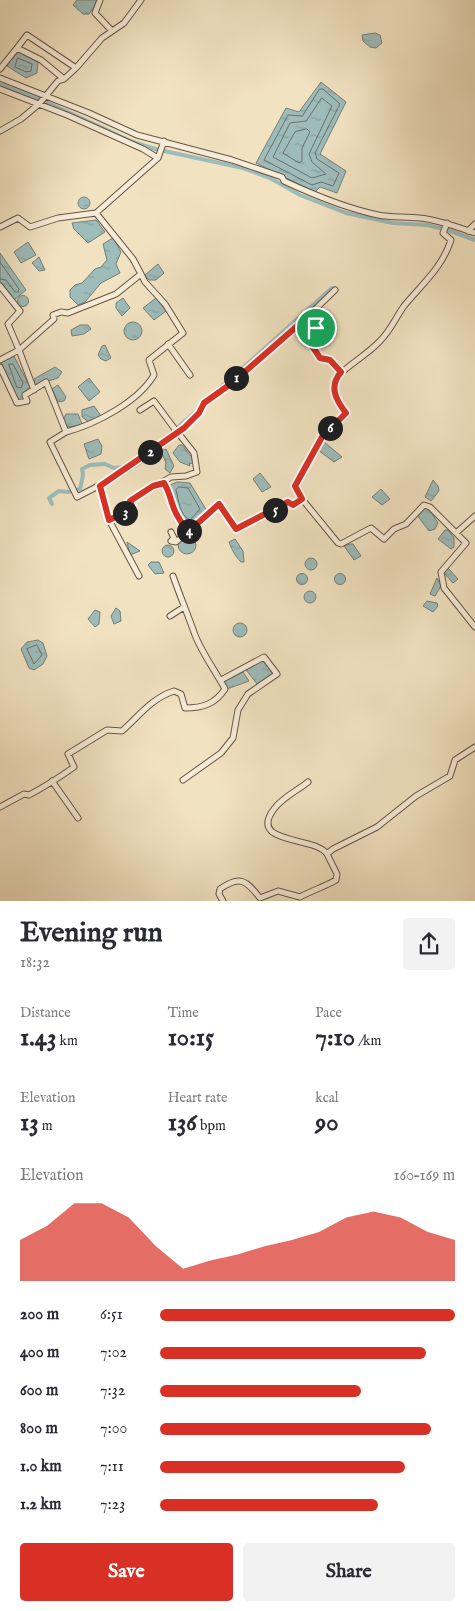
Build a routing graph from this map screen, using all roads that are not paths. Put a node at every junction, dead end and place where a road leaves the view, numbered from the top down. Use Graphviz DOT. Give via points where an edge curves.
graph roads {
  1 [pos="100,0"];
  2 [pos="142,0"];
  3 [pos="112,31"];
  4 [pos="17,48"];
  5 [pos="76,68"];
  6 [pos="0,69"];
  7 [pos="0,78"];
  8 [pos="64,79"];
  9 [pos="10,83"];
  10 [pos="3,90"];
  11 [pos="47,96"];
  12 [pos="39,104"];
  13 [pos="0,131"];
  14 [pos="163,144"];
  15 [pos="158,158"];
  16 [pos="96,213"];
  17 [pos="447,224"];
  18 [pos="475,224"];
  19 [pos="0,227"];
  20 [pos="468,231"];
  21 [pos="475,233"];
  22 [pos="141,274"];
  23 [pos="0,286"];
  24 [pos="335,290"];
  25 [pos="311,314"];
  26 [pos="168,344"];
  27 [pos="19,350"];
  28 [pos="0,360"];
  29 [pos="0,367"];
  30 [pos="341,372"];
  31 [pos="190,375"];
  32 [pos="34,390"];
  33 [pos="140,410"];
  34 [pos="66,432"];
  35 [pos="313,437"];
  36 [pos="320,441"];
  37 [pos="164,483"];
  38 [pos="100,486"];
  39 [pos="302,499"];
  40 [pos="475,516"];
  41 [pos="109,520"];
  42 [pos="171,532"];
  43 [pos="188,532"];
  44 [pos="456,534"];
  45 [pos="139,576"];
  46 [pos="173,576"];
  47 [pos="184,607"];
  48 [pos="170,616"];
  49 [pos="475,627"];
  50 [pos="221,680"];
  51 [pos="475,748"];
  52 [pos="183,780"];
  53 [pos="52,781"];
  54 [pos="308,782"];
  55 [pos="0,807"];
  56 [pos="78,818"];
  57 [pos="327,854"];
  58 [pos="299,899"];
  59 [pos="223,901"];
  1 -- 3 [label="street" via="95,13"];
  2 -- 3 [label="street" via="124,23"];
  3 -- 5 [label="street"];
  4 -- 5 [label="street" via="27,35"];
  4 -- 6 [label="street"];
  4 -- 8 [label="street" via="40,60"];
  5 -- 8 [label="street"];
  7 -- 9 [label="street"];
  8 -- 11 [label="street" via="58,81"];
  9 -- 10 [label="street"];
  9 -- 11 [label="street"];
  10 -- 12 [label="street"];
  11 -- 12 [label="street"];
  11 -- 14 [label="street" via="137,136"];
  12 -- 13 [label="street"];
  12 -- 15 [label="street"];
  14 -- 15 [label="street"];
  14 -- 17 [label="street" via="255,166 316,196 358,211"];
  15 -- 16 [label="street"];
  16 -- 19 [label="street" via="58,218 30,227 18,218"];
  16 -- 22 [label="street"];
  17 -- 20 [label="street"];
  17 -- 30 [label="street" via="443,233 450,240 434,273 402,308 380,342"];
  18 -- 20 [label="street"];
  20 -- 21 [label="street"];
  22 -- 26 [label="street" via="183,333"];
  22 -- 27 [label="street" via="116,294 68,313 53,315 54,319"];
  23 -- 27 [label="street" via="20,311 8,324"];
  24 -- 25 [label="street"];
  25 -- 30 [label="street" via="316,328 309,341 320,358 330,360"];
  25 -- 38 [label="street" via="232,383 204,403 184,428"];
  26 -- 31 [label="street"];
  26 -- 34 [label="street" via="149,360 154,375 134,396 100,420"];
  27 -- 28 [label="street"];
  27 -- 32 [label="street"];
  29 -- 32 [label="street" via="17,404 27,401 25,395"];
  30 -- 36 [label="street" via="333,391 346,413"];
  32 -- 34 [label="street" via="46,382"];
  33 -- 37 [label="street, bridge" via="154,401 194,453 197,472 177,475"];
  34 -- 38 [label="street" via="50,442 77,497"];
  35 -- 36 [label="street"];
  36 -- 39 [label="street" via="295,486"];
  37 -- 41 [label="street" via="130,501 133,509"];
  37 -- 43 [label="street" via="172,496 177,516"];
  38 -- 41 [label="street"];
  39 -- 43 [label="street" via="293,505 288,502 236,529 219,504"];
  39 -- 44 [label="street" via="341,544 371,528 384,539 394,529 406,524 424,504"];
  40 -- 44 [label="street"];
  41 -- 45 [label="street"];
  42 -- 43 [label="street" via="174,538 171,541 176,542"];
  44 -- 49 [label="street" via="466,543 441,572 444,588"];
  46 -- 47 [label="street"];
  47 -- 48 [label="street"];
  47 -- 50 [label="street" via="195,635"];
  50 -- 52 [label="street" via="264,657 277,674 248,694 238,710 233,738 221,753"];
  50 -- 53 [label="street" via="225,689 216,701 206,706 185,708 181,694 174,691 155,700 122,731 107,730 68,754 74,767"];
  51 -- 57 [label="street" via="455,760 450,776 416,796 377,827 342,842"];
  53 -- 55 [label="street"];
  53 -- 56 [label="street"];
  54 -- 57 [label="street" via="274,809 268,823 275,836 310,843 323,848"];
  57 -- 58 [label="street" via="337,874 336,880"];
  58 -- 59 [label="street" via="278,891 260,898 251,886 240,880 220,889"];
}
